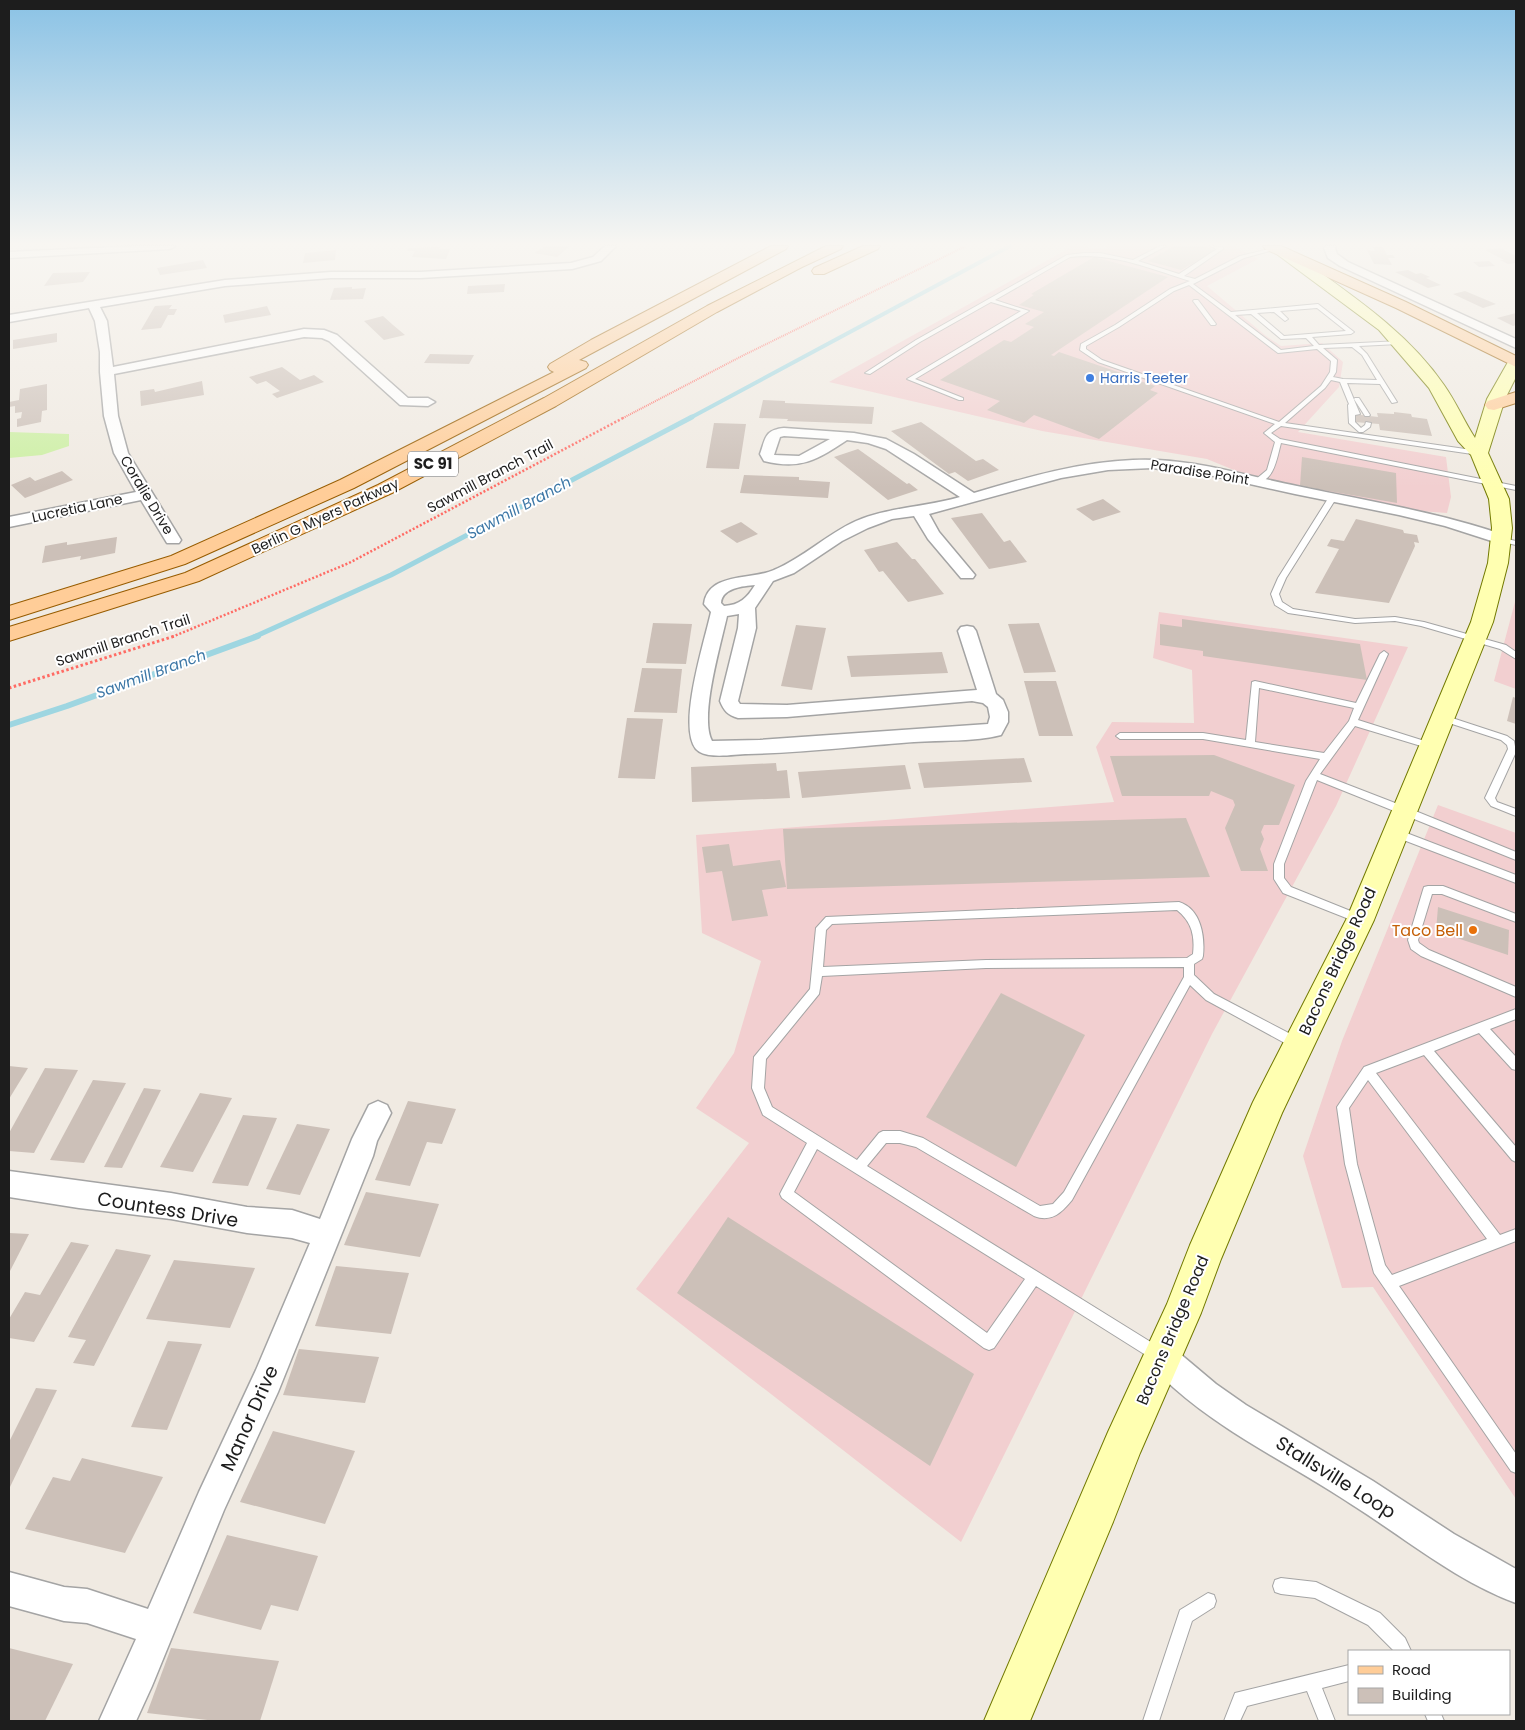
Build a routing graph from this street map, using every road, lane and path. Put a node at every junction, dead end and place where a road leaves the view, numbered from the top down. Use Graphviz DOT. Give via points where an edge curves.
graph roads {
  1 [pos="102,327"];
  2 [pos="628,327"];
  3 [pos="655,327"];
  4 [pos="681,327"];
  5 [pos="706,327"];
  6 [pos="802,327"];
  7 [pos="943,327"];
  8 [pos="999,327"];
  9 [pos="1116,327"];
  10 [pos="1246,327"];
  11 [pos="1270,327"];
  12 [pos="1322,327"];
  13 [pos="1344,327"];
  14 [pos="1384,327"];
  15 [pos="1445,327"];
  16 [pos="1479,327"];
  17 [pos="1297,328"];
  18 [pos="1332,334"];
  19 [pos="1307,336"];
  20 [pos="1399,342"];
  21 [pos="1516,344"];
  22 [pos="1354,345"];
  23 [pos="1318,347"];
  24 [pos="1516,362"];
  25 [pos="106,372"];
  26 [pos="868,373"];
  27 [pos="1330,378"];
  28 [pos="1344,381"];
  29 [pos="1381,382"];
  30 [pos="1349,391"];
  31 [pos="1516,397"];
  32 [pos="961,399"];
  33 [pos="428,402"];
  34 [pos="550,402"];
  35 [pos="1352,402"];
  36 [pos="1394,402"];
  37 [pos="1494,405"];
  38 [pos="1357,414"];
  39 [pos="1367,415"];
  40 [pos="1359,422"];
  41 [pos="1368,423"];
  42 [pos="1280,424"];
  43 [pos="1362,433"];
  44 [pos="843,437"];
  45 [pos="435,438"];
  46 [pos="1278,441"];
  47 [pos="1479,453"];
  48 [pos="1256,481"];
  49 [pos="1492,483"];
  50 [pos="1516,488"];
  51 [pos="144,495"];
  52 [pos="1333,498"];
  53 [pos="971,499"];
  54 [pos="920,511"];
  55 [pos="9,522"];
  56 [pos="173,540"];
  57 [pos="1508,541"];
  58 [pos="967,575"];
  59 [pos="766,579"];
  60 [pos="747,608"];
  61 [pos="720,611"];
  62 [pos="9,613"];
  63 [pos="966,631"];
  64 [pos="9,634"];
  65 [pos="1475,638"];
  66 [pos="1384,654"];
  67 [pos="1516,655"];
  68 [pos="9,688"];
  69 [pos="988,697"];
  70 [pos="870,704"];
  71 [pos="1359,706"];
  72 [pos="829,708"];
  73 [pos="1352,722"];
  74 [pos="1437,732"];
  75 [pos="1120,736"];
  76 [pos="880,738"];
  77 [pos="837,741"];
  78 [pos="1250,744"];
  79 [pos="1326,757"];
  80 [pos="1314,775"];
  81 [pos="1516,813"];
  82 [pos="1400,821"];
  83 [pos="1516,856"];
  84 [pos="1516,879"];
  85 [pos="1516,918"];
  86 [pos="1360,920"];
  87 [pos="1189,962"];
  88 [pos="817,972"];
  89 [pos="1189,977"];
  90 [pos="1516,992"];
  91 [pos="1516,1014"];
  92 [pos="1482,1028"];
  93 [pos="1298,1044"];
  94 [pos="1426,1049"];
  95 [pos="1516,1065"];
  96 [pos="1368,1071"];
  97 [pos="378,1113"];
  98 [pos="815,1141"];
  99 [pos="1516,1156"];
  100 [pos="858,1168"];
  101 [pos="9,1184"];
  102 [pos="1516,1235"];
  103 [pos="327,1236"];
  104 [pos="1497,1242"];
  105 [pos="1034,1278"];
  106 [pos="1389,1283"];
  107 [pos="1162,1357"];
  108 [pos="1516,1466"];
  109 [pos="1281,1586"];
  110 [pos="1516,1586"];
  111 [pos="9,1589"];
  112 [pos="1208,1602"];
  113 [pos="158,1629"];
  114 [pos="1402,1650"];
  115 [pos="1348,1673"];
  116 [pos="1312,1683"];
  117 [pos="117,1721"];
  118 [pos="1007,1721"];
  119 [pos="1151,1721"];
  120 [pos="1232,1721"];
  121 [pos="1327,1721"];
  1 -- 25 [label="street, Coralie Drive"];
  2 -- 45 [label="main road"];
  3 -- 45 [label="main road, Berlin G Myers Parkway / SC 91"];
  4 -- 34 [label="main road, Berlin G Myers Parkway / SC 91"];
  5 -- 34 [label="main road"];
  6 -- 68 [label="path, Sawmill Branch Trail" via="502,480 349,563 172,637"];
  7 -- 26 [label="lane"];
  8 -- 32 [label="lane" via="910,379"];
  9 -- 42 [label="lane" via="1083,345 1083,350 1100,361"];
  10 -- 23 [label="lane" via="1280,352"];
  11 -- 19 [label="lane" via="1283,338"];
  12 -- 18 [label="lane"];
  13 -- 18 [label="lane" via="1351,332"];
  14 -- 20 [label="main road, Bacons Bridge Road"];
  15 -- 24 [label="main road"];
  16 -- 21 [label="street"];
  17 -- 19 [label="lane"];
  18 -- 19 [label="lane"];
  19 -- 23 [label="lane"];
  20 -- 22 [label="lane"];
  20 -- 47 [label="main road, Bacons Bridge Road" via="1424,370 1450,408 1467,441"];
  22 -- 23 [label="lane"];
  22 -- 29 [label="lane" via="1364,354"];
  23 -- 27 [label="lane" via="1334,360 1334,372"];
  24 -- 37 [label="main road"];
  25 -- 33 [label="street" via="291,335 324,334 333,338 405,402"];
  25 -- 51 [label="street, Coralie Drive" via="111,416 121,453"];
  27 -- 28 [label="lane"];
  27 -- 42 [label="lane"];
  28 -- 29 [label="lane"];
  28 -- 30 [label="lane"];
  29 -- 36 [label="lane"];
  30 -- 35 [label="lane"];
  30 -- 39 [label="lane" via="1356,396"];
  31 -- 37 [label="main road"];
  34 -- 64 [label="main road, Berlin G Myers Parkway / SC 91" via="385,489 192,577"];
  35 -- 38 [label="lane"];
  35 -- 43 [label="lane" via="1352,423"];
  37 -- 47 [label="main road"];
  40 -- 43 [label="lane"];
  41 -- 43 [label="lane"];
  42 -- 43 [label="lane"];
  42 -- 46 [label="lane" via="1267,434"];
  43 -- 47 [label="lane"];
  44 -- 53 [label="street" via="889,445"];
  45 -- 62 [label="main road, Berlin G Myers Parkway / SC 91" via="347,484 178,560"];
  46 -- 48 [label="lane" via="1270,471"];
  46 -- 49 [label="lane"];
  47 -- 49 [label="main road, Bacons Bridge Road"];
  48 -- 52 [label="street, Paradise Point"];
  48 -- 53 [label="street, Paradise Point" via="1166,464 1133,464 1074,470"];
  49 -- 50 [label="lane"];
  49 -- 57 [label="main road, Bacons Bridge Road"];
  51 -- 55 [label="street, Lucretia Lane"];
  51 -- 56 [label="street, Coralie Drive"];
  52 -- 57 [label="street, Paradise Point" via="1443,520"];
  52 -- 65 [label="lane" via="1282,578 1275,594 1278,603 1291,611 1355,621 1394,619"];
  53 -- 54 [label="street, Paradise Point"];
  54 -- 58 [label="street" via="928,529"];
  54 -- 59 [label="street, Paradise Point" via="889,515 846,533 825,543 783,573"];
  57 -- 65 [label="main road, Bacons Bridge Road"];
  59 -- 60 [label="street"];
  59 -- 61 [label="street, Paradise Point" via="722,587 713,597 712,604"];
  60 -- 61 [label="street"];
  60 -- 72 [label="street" via="747,628 729,701 732,708 746,713"];
  61 -- 77 [label="street" via="701,693 699,723 703,743 718,749"];
  63 -- 69 [label="street"];
  65 -- 67 [label="lane"];
  65 -- 74 [label="main road, Bacons Bridge Road"];
  66 -- 71 [label="lane"];
  69 -- 70 [label="street" via="972,695"];
  69 -- 76 [label="street" via="995,702 1000,715 994,730"];
  70 -- 72 [label="street"];
  70 -- 76 [label="street"];
  71 -- 73 [label="lane"];
  71 -- 78 [label="lane" via="1255,684"];
  72 -- 77 [label="street"];
  73 -- 74 [label="lane"];
  73 -- 79 [label="lane"];
  74 -- 81 [label="lane" via="1504,738 1511,743 1513,749 1490,798 1494,804"];
  74 -- 82 [label="main road, Bacons Bridge Road"];
  75 -- 78 [label="lane" via="1203,736"];
  76 -- 77 [label="street"];
  78 -- 79 [label="lane"];
  79 -- 80 [label="lane"];
  80 -- 82 [label="lane"];
  80 -- 86 [label="lane" via="1278,864 1279,879 1287,890"];
  82 -- 83 [label="lane"];
  82 -- 84 [label="lane"];
  82 -- 86 [label="main road, Bacons Bridge Road"];
  85 -- 90 [label="lane" via="1443,890 1428,890 1413,940 1415,946 1425,953"];
  86 -- 93 [label="main road, Bacons Bridge Road"];
  87 -- 88 [label="lane" via="986,964"];
  87 -- 88 [label="lane" via="1198,956 1200,942 1192,914 1179,906 830,920 821,928"];
  87 -- 89 [label="lane"];
  88 -- 98 [label="lane" via="815,991 760,1058 758,1088 767,1111"];
  89 -- 93 [label="lane" via="1210,997"];
  89 -- 100 [label="lane" via="1068,1196 1056,1210 1039,1212 919,1142 900,1137 884,1137"];
  91 -- 92 [label="lane"];
  92 -- 94 [label="lane"];
  92 -- 95 [label="lane"];
  93 -- 107 [label="main road, Bacons Bridge Road"];
  94 -- 96 [label="lane"];
  94 -- 99 [label="lane"];
  96 -- 104 [label="lane"];
  96 -- 106 [label="lane" via="1343,1107 1351,1164 1379,1268"];
  97 -- 103 [label="street, Manor Drive"];
  98 -- 100 [label="lane"];
  98 -- 105 [label="lane" via="786,1194 989,1343"];
  100 -- 105 [label="lane"];
  101 -- 103 [label="street, Countess Drive" via="292,1224"];
  102 -- 104 [label="lane"];
  103 -- 113 [label="street, Manor Drive"];
  104 -- 106 [label="lane"];
  105 -- 107 [label="lane"];
  106 -- 108 [label="lane"];
  107 -- 110 [label="street, Stallsville Loop" via="1205,1395 1235,1416 1362,1492 1458,1556"];
  107 -- 118 [label="main road, Bacons Bridge Road"];
  109 -- 114 [label="lane" via="1316,1590 1374,1619"];
  111 -- 113 [label="street" via="64,1604 87,1606"];
  112 -- 119 [label="lane" via="1186,1616"];
  113 -- 117 [label="street, Manor Drive"];
  115 -- 116 [label="lane"];
  116 -- 120 [label="lane" via="1241,1699"];
  116 -- 121 [label="lane"];
}
